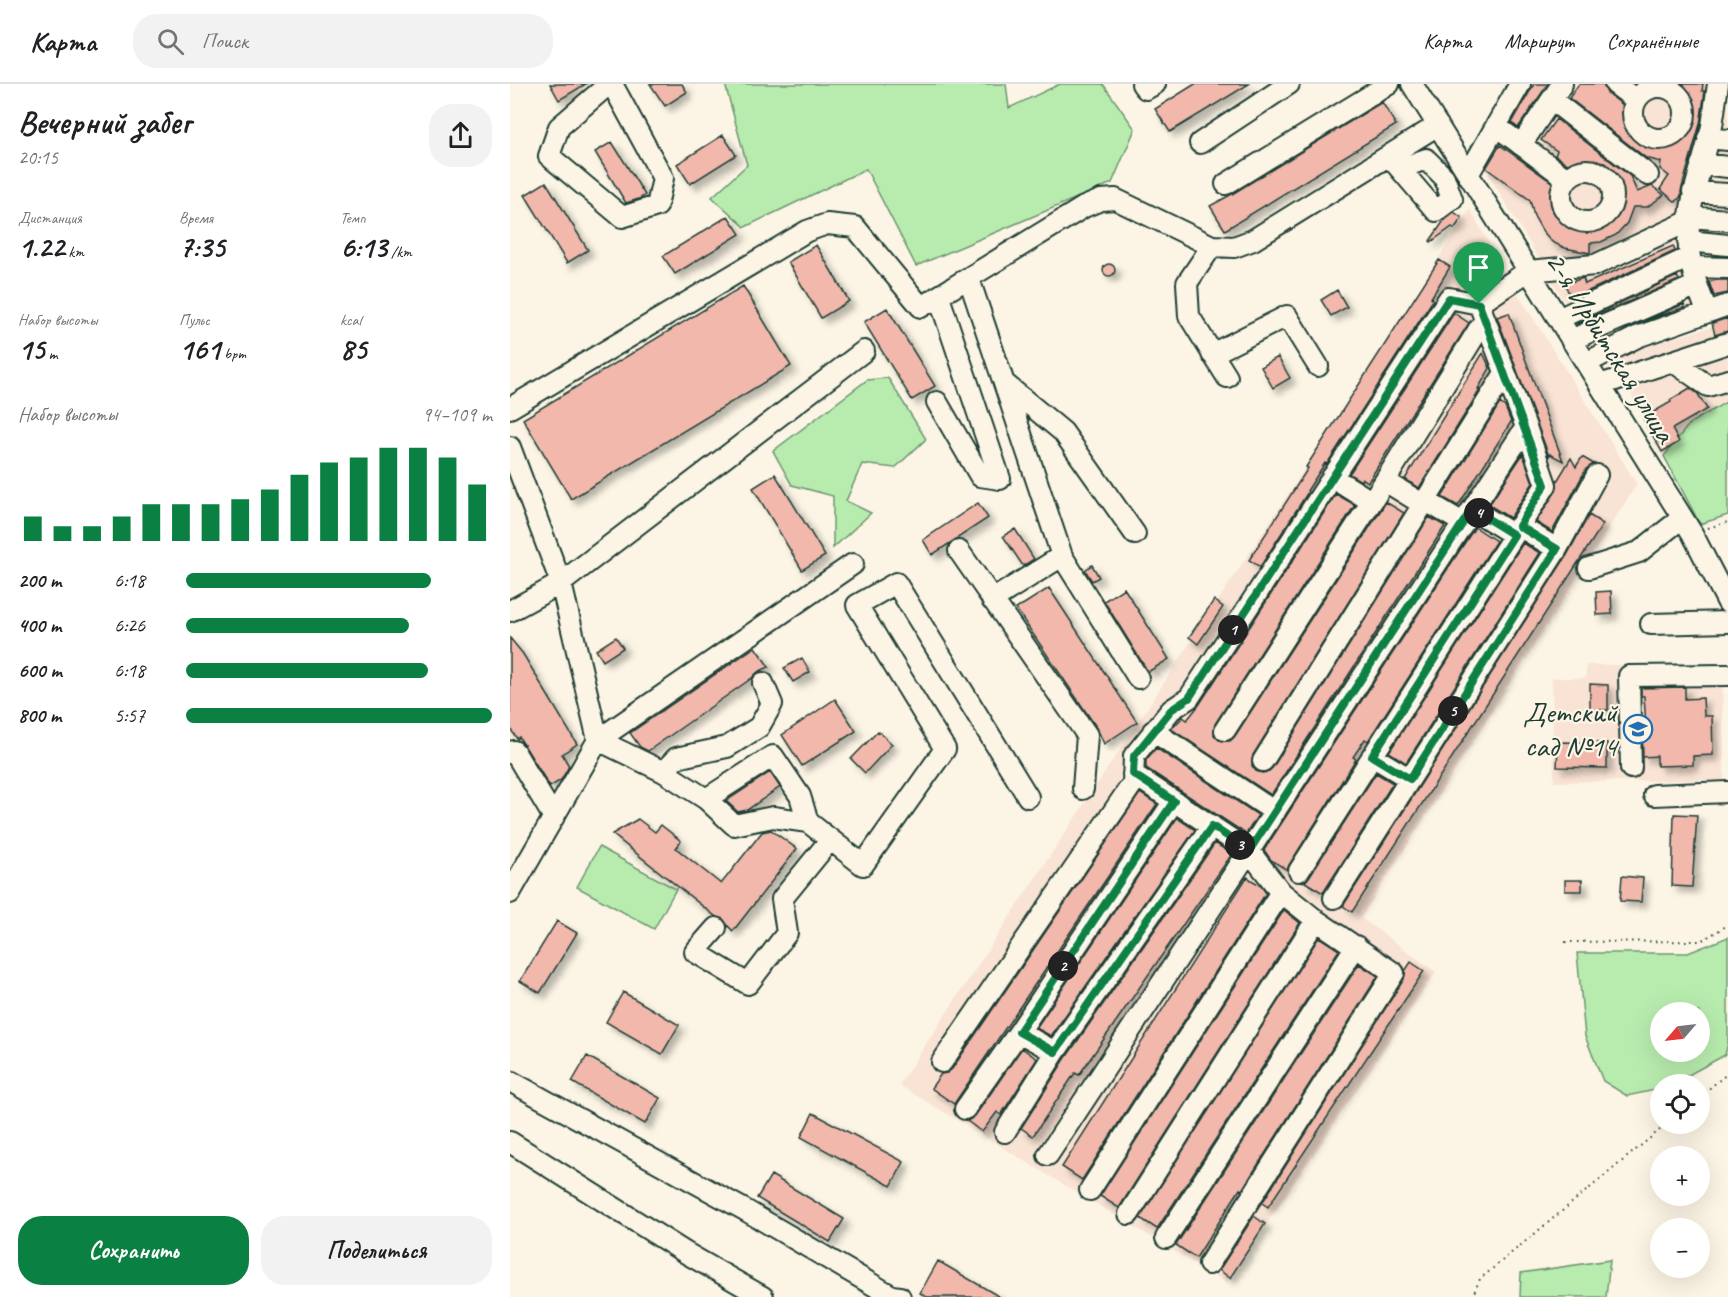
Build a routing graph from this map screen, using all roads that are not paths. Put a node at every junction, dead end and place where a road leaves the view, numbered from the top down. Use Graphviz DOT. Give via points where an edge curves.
graph roads {
  1 [pos="610,84"];
  2 [pos="1142,84"];
  3 [pos="1155,84"];
  4 [pos="1289,84"];
  5 [pos="1389,84"];
  6 [pos="1412,84"];
  7 [pos="1520,84"];
  8 [pos="1615,84"];
  9 [pos="1718,84"];
  10 [pos="1728,85"];
  11 [pos="1557,92"];
  12 [pos="1636,100"];
  13 [pos="1721,113"];
  14 [pos="1438,125"];
  15 [pos="1496,126"];
  16 [pos="1708,138"];
  17 [pos="1728,140"];
  18 [pos="1200,143"];
  19 [pos="1521,145"];
  20 [pos="1701,164"];
  21 [pos="1728,167"];
  22 [pos="1468,175"];
  23 [pos="1648,175"];
  24 [pos="1567,179"];
  25 [pos="1226,184"];
  26 [pos="1693,192"];
  27 [pos="1728,195"];
  28 [pos="1689,219"];
  29 [pos="1728,220"];
  30 [pos="1728,245"];
  31 [pos="1212,246"];
  32 [pos="1692,263"];
  33 [pos="1728,268"];
  34 [pos="1528,272"];
  35 [pos="969,279"];
  36 [pos="939,297"];
  37 [pos="1728,305"];
  38 [pos="1482,311"];
  39 [pos="1707,311"];
  40 [pos="1558,319"];
  41 [pos="1571,340"];
  42 [pos="1728,343"];
  43 [pos="864,351"];
  44 [pos="1212,354"];
  45 [pos="1672,361"];
  46 [pos="1586,363"];
  47 [pos="1318,366"];
  48 [pos="1505,373"];
  49 [pos="1227,377"];
  50 [pos="1728,380"];
  51 [pos="1003,381"];
  52 [pos="1600,386"];
  53 [pos="937,402"];
  54 [pos="510,408"];
  55 [pos="1526,427"];
  56 [pos="510,447"];
  57 [pos="1597,475"];
  58 [pos="1332,477"];
  59 [pos="1386,481"];
  60 [pos="1371,501"];
  61 [pos="1425,503"];
  62 [pos="1468,516"];
  63 [pos="1682,518"];
  64 [pos="1516,530"];
  65 [pos="1135,534"];
  66 [pos="1557,549"];
  67 [pos="959,551"];
  68 [pos="1062,556"];
  69 [pos="853,564"];
  70 [pos="1590,568"];
  71 [pos="561,583"];
  72 [pos="992,600"];
  73 [pos="1728,603"];
  74 [pos="510,611"];
  75 [pos="1728,622"];
  76 [pos="1651,624"];
  77 [pos="1728,675"];
  78 [pos="1138,678"];
  79 [pos="763,683"];
  80 [pos="1225,730"];
  81 [pos="1153,731"];
  82 [pos="598,740"];
  83 [pos="510,753"];
  84 [pos="1372,756"];
  85 [pos="1263,761"];
  86 [pos="1631,768"];
  87 [pos="664,771"];
  88 [pos="1133,774"];
  89 [pos="1410,779"];
  90 [pos="1083,789"];
  91 [pos="1728,792"];
  92 [pos="1654,795"];
  93 [pos="1028,797"];
  94 [pos="706,799"];
  95 [pos="1174,801"];
  96 [pos="1275,812"];
  97 [pos="553,816"];
  98 [pos="808,822"];
  99 [pos="1212,826"];
  100 [pos="830,840"];
  101 [pos="1249,851"];
  102 [pos="1299,871"];
  103 [pos="1281,892"];
  104 [pos="510,893"];
  105 [pos="1334,898"];
  106 [pos="1316,920"];
  107 [pos="716,928"];
  108 [pos="1356,946"];
  109 [pos="1019,1032"];
  110 [pos="1055,1052"];
  111 [pos="942,1062"];
  112 [pos="510,1081"];
  113 [pos="965,1109"];
  114 [pos="1005,1132"];
  115 [pos="510,1142"];
  116 [pos="1048,1155"];
  117 [pos="1090,1190"];
  118 [pos="1129,1214"];
  119 [pos="1166,1238"];
  120 [pos="1209,1264"];
  121 [pos="763,1297"];
  122 [pos="900,1297"];
  1 -- 1 [label="street" via="559,127 549,156 622,217 657,206 663,178"];
  2 -- 3 [label="street" via="1146,89"];
  4 -- 18 [label="street"];
  5 -- 25 [label="street"];
  6 -- 14 [label="street, 2-я Ирбитская улица"];
  7 -- 15 [label="street"];
  8 -- 12 [label="street"];
  9 -- 10 [label="street"];
  9 -- 13 [label="street"];
  11 -- 19 [label="street"];
  11 -- 23 [label="street"];
  13 -- 16 [label="street"];
  14 -- 22 [label="street, 2-я Ирбитская улица"];
  14 -- 31 [label="street" via="1396,162 1253,240 1234,247"];
  15 -- 19 [label="street"];
  15 -- 22 [label="street"];
  16 -- 17 [label="street"];
  16 -- 20 [label="street"];
  19 -- 24 [label="street"];
  20 -- 21 [label="street"];
  20 -- 26 [label="street"];
  22 -- 34 [label="street, 2-я Ирбитская улица"];
  26 -- 27 [label="street"];
  26 -- 28 [label="street"];
  28 -- 29 [label="street"];
  28 -- 32 [label="street"];
  28 -- 34 [label="street" via="1596,265"];
  30 -- 32 [label="street"];
  31 -- 35 [label="street" via="1115,199 1101,200"];
  31 -- 44 [label="street" via="1187,283 1189,316"];
  32 -- 33 [label="street"];
  32 -- 39 [label="street"];
  32 -- 40 [label="street"];
  32 -- 41 [label="street"];
  34 -- 38 [label="street"];
  34 -- 40 [label="street, 2-я Ирбитская улица"];
  35 -- 36 [label="street"];
  35 -- 51 [label="street"];
  36 -- 53 [label="street" via="1000,479 980,476"];
  36 -- 54 [label="street" via="921,307 855,227 827,224 807,231"];
  37 -- 39 [label="street"];
  38 -- 48 [label="street"];
  38 -- 58 [label="street" via="1449,298"];
  38 -- 59 [label="street"];
  39 -- 46 [label="street" via="1637,337"];
  40 -- 41 [label="street, 2-я Ирбитская улица"];
  41 -- 46 [label="street, 2-я Ирбитская улица"];
  42 -- 45 [label="street"];
  43 -- 71 [label="street"];
  44 -- 47 [label="street" via="1287,316"];
  44 -- 49 [label="street"];
  45 -- 50 [label="street" via="1708,386"];
  45 -- 52 [label="street"];
  46 -- 52 [label="street, 2-я Ирбитская улица"];
  48 -- 55 [label="street"];
  48 -- 61 [label="street"];
  51 -- 65 [label="street" via="1063,432"];
  51 -- 68 [label="street"];
  52 -- 63 [label="street, 2-я Ирбитская улица"];
  55 -- 62 [label="street"];
  55 -- 64 [label="street" via="1545,485"];
  56 -- 71 [label="street"];
  57 -- 66 [label="street"];
  58 -- 60 [label="street"];
  58 -- 81 [label="street" via="1189,698 1171,710"];
  59 -- 60 [label="street"];
  59 -- 61 [label="street"];
  60 -- 80 [label="street"];
  61 -- 62 [label="street"];
  61 -- 85 [label="street"];
  62 -- 64 [label="street"];
  62 -- 96 [label="street"];
  63 -- 70 [label="street" via="1639,552"];
  63 -- 73 [label="street, 2-я Ирбитская улица"];
  64 -- 66 [label="street"];
  64 -- 84 [label="street"];
  66 -- 89 [label="street"];
  67 -- 72 [label="street"];
  68 -- 72 [label="street"];
  68 -- 78 [label="street"];
  69 -- 82 [label="street"];
  71 -- 74 [label="street"];
  71 -- 82 [label="street"];
  72 -- 90 [label="street" via="1087,735"];
  75 -- 76 [label="street"];
  77 -- 86 [label="street" via="1629,676"];
  79 -- 87 [label="street" via="772,704 759,727 727,747 676,758"];
  81 -- 88 [label="street" via="1134,756"];
  81 -- 96 [label="street"];
  82 -- 87 [label="street"];
  82 -- 97 [label="street"];
  83 -- 97 [label="street" via="514,751"];
  84 -- 89 [label="street"];
  84 -- 102 [label="street"];
  87 -- 94 [label="street"];
  88 -- 95 [label="street"];
  88 -- 111 [label="street" via="1133,783"];
  89 -- 105 [label="street"];
  91 -- 92 [label="street"];
  93 -- 100 [label="street" via="896,583 857,605 945,749 863,865"];
  94 -- 98 [label="street" via="734,825 773,817"];
  94 -- 98 [label="street" via="773,756 800,796"];
  95 -- 99 [label="street"];
  95 -- 109 [label="street"];
  96 -- 101 [label="street"];
  97 -- 104 [label="street"];
  98 -- 100 [label="street"];
  99 -- 101 [label="street"];
  99 -- 110 [label="street"];
  100 -- 107 [label="street" via="782,899 787,933 748,984 695,952"];
  101 -- 103 [label="street"];
  101 -- 116 [label="street"];
  103 -- 106 [label="street"];
  103 -- 117 [label="street"];
  106 -- 108 [label="street"];
  106 -- 118 [label="street"];
  108 -- 119 [label="street"];
  108 -- 120 [label="street" via="1394,973"];
  109 -- 110 [label="street"];
  109 -- 113 [label="street"];
  110 -- 114 [label="street"];
  112 -- 122 [label="street" via="746,1210 892,1296"];
  115 -- 121 [label="street"];
}
